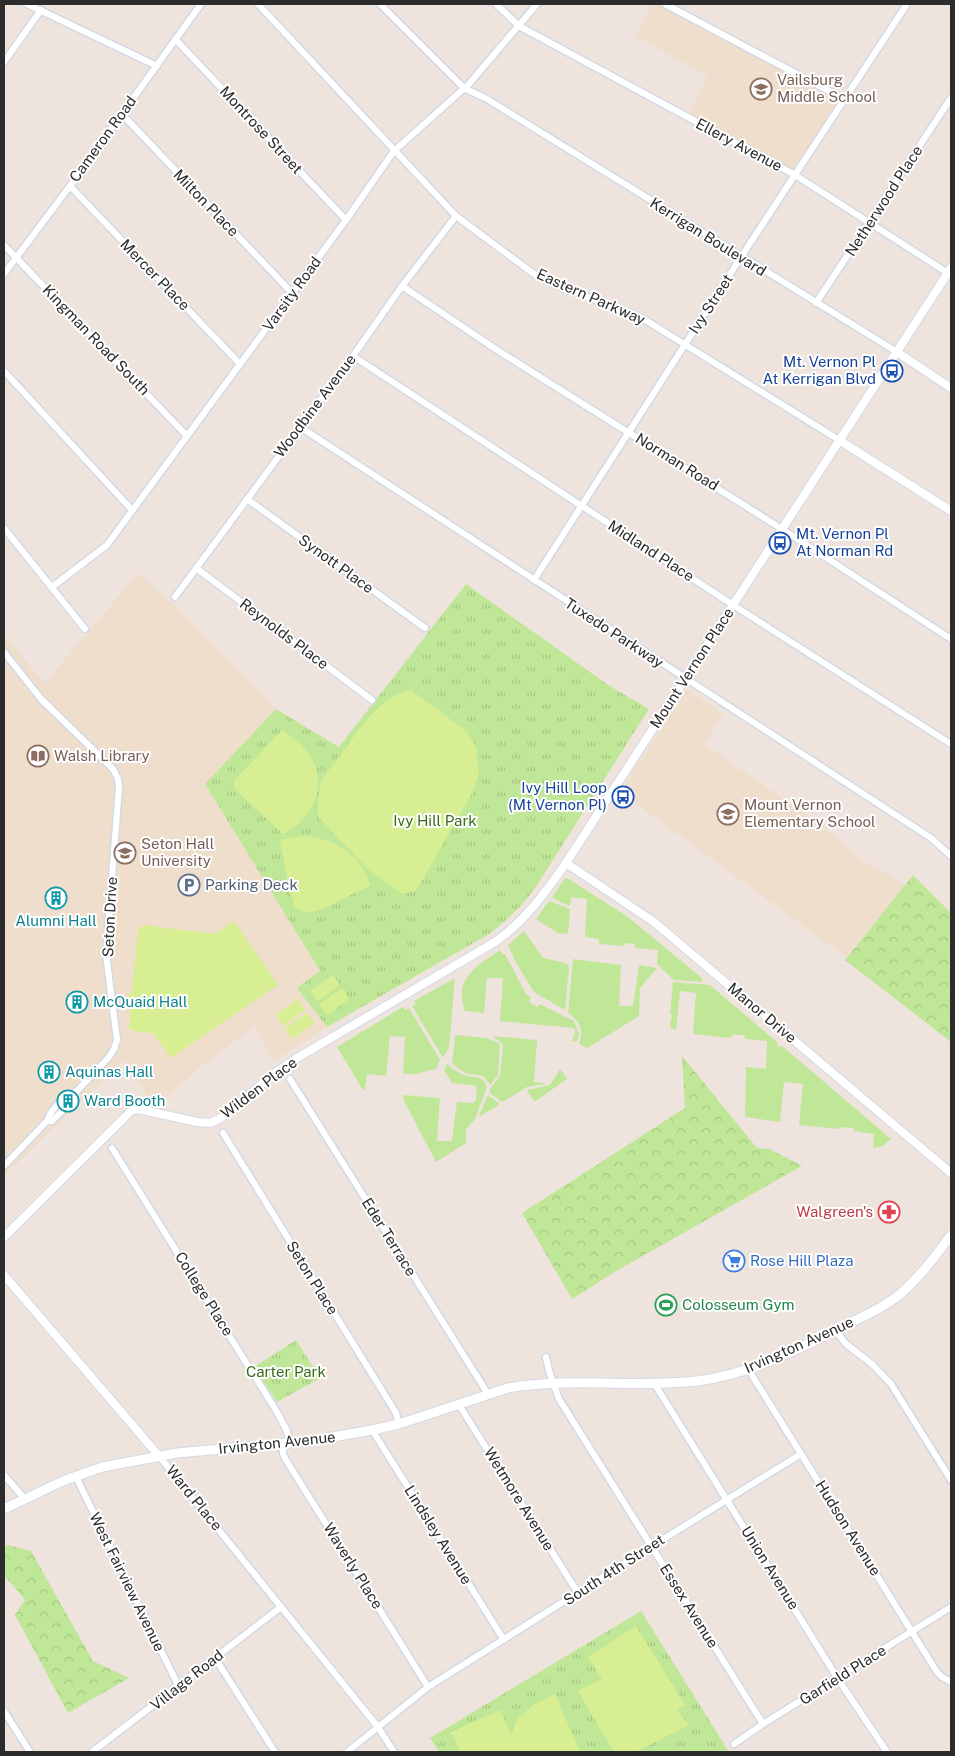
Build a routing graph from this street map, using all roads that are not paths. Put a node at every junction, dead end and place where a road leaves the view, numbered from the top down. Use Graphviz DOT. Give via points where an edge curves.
graph roads {
  1 [pos="27,4"];
  2 [pos="201,4"];
  3 [pos="258,4"];
  4 [pos="380,4"];
  5 [pos="496,4"];
  6 [pos="537,4"];
  7 [pos="665,4"];
  8 [pos="907,4"];
  9 [pos="41,10"];
  10 [pos="519,26"];
  11 [pos="176,40"];
  12 [pos="4,62"];
  13 [pos="157,66"];
  14 [pos="464,88"];
  15 [pos="951,98"];
  16 [pos="844,99"];
  17 [pos="121,114"];
  18 [pos="394,151"];
  19 [pos="795,175"];
  20 [pos="70,186"];
  21 [pos="456,216"];
  22 [pos="346,220"];
  23 [pos="869,222"];
  24 [pos="4,244"];
  25 [pos="16,257"];
  26 [pos="741,258"];
  27 [pos="950,272"];
  28 [pos="4,274"];
  29 [pos="402,286"];
  30 [pos="292,293"];
  31 [pos="816,303"];
  32 [pos="686,344"];
  33 [pos="897,352"];
  34 [pos="353,356"];
  35 [pos="240,364"];
  36 [pos="4,371"];
  37 [pos="951,388"];
  38 [pos="300,427"];
  39 [pos="629,432"];
  40 [pos="187,436"];
  41 [pos="840,440"];
  42 [pos="247,499"];
  43 [pos="582,506"];
  44 [pos="132,510"];
  45 [pos="951,511"];
  46 [pos="4,528"];
  47 [pos="782,529"];
  48 [pos="196,568"];
  49 [pos="534,580"];
  50 [pos="52,587"];
  51 [pos="175,597"];
  52 [pos="733,605"];
  53 [pos="85,628"];
  54 [pos="425,628"];
  55 [pos="951,639"];
  56 [pos="4,652"];
  57 [pos="685,679"];
  58 [pos="372,700"];
  59 [pos="951,744"];
  60 [pos="951,856"];
  61 [pos="566,863"];
  62 [pos="378,1012"];
  63 [pos="290,1079"];
  64 [pos="222,1133"];
  65 [pos="112,1148"];
  66 [pos="4,1166"];
  67 [pos="951,1173"];
  68 [pos="951,1235"];
  69 [pos="4,1237"];
  70 [pos="4,1275"];
  71 [pos="835,1330"];
  72 [pos="546,1357"];
  73 [pos="748,1369"];
  74 [pos="654,1383"];
  75 [pos="553,1385"];
  76 [pos="488,1394"];
  77 [pos="459,1405"];
  78 [pos="399,1424"];
  79 [pos="372,1430"];
  80 [pos="286,1443"];
  81 [pos="801,1454"];
  82 [pos="159,1456"];
  83 [pos="4,1474"];
  84 [pos="76,1477"];
  85 [pos="951,1480"];
  86 [pos="25,1499"];
  87 [pos="728,1500"];
  88 [pos="4,1509"];
  89 [pos="652,1546"];
  90 [pos="578,1594"];
  91 [pos="281,1606"];
  92 [pos="951,1607"];
  93 [pos="913,1632"];
  94 [pos="504,1640"];
  95 [pos="215,1658"];
  96 [pos="838,1679"];
  97 [pos="951,1682"];
  98 [pos="179,1686"];
  99 [pos="428,1687"];
  100 [pos="4,1711"];
  101 [pos="763,1724"];
  102 [pos="378,1727"];
  103 [pos="734,1744"];
  104 [pos="30,1752"];
  105 [pos="92,1752"];
  106 [pos="275,1752"];
  107 [pos="346,1752"];
  108 [pos="394,1752"];
  109 [pos="887,1752"];
  1 -- 9 [label="street"];
  2 -- 11 [label="street, Cameron Road"];
  3 -- 18 [label="street, Eastern Parkway"];
  4 -- 14 [label="street, Kerrigan Boulevard"];
  5 -- 10 [label="street, Ellery Avenue"];
  6 -- 10 [label="street, Varsity Road"];
  7 -- 16 [label="street"];
  8 -- 16 [label="street, Ivy Street"];
  9 -- 12 [label="street"];
  9 -- 13 [label="street"];
  10 -- 14 [label="street, Varsity Road"];
  10 -- 19 [label="street, Ellery Avenue"];
  11 -- 13 [label="street, Cameron Road"];
  11 -- 22 [label="street, Montrose Street"];
  13 -- 17 [label="street, Cameron Road"];
  14 -- 18 [label="street, Varsity Road"];
  14 -- 26 [label="street, Kerrigan Boulevard" via="487,99"];
  15 -- 23 [label="street, Netherwood Place"];
  16 -- 19 [label="street, Ivy Street"];
  17 -- 20 [label="street, Cameron Road"];
  17 -- 30 [label="street, Milton Place"];
  18 -- 21 [label="street, Eastern Parkway"];
  18 -- 22 [label="street, Varsity Road"];
  19 -- 23 [label="street, Ellery Avenue"];
  19 -- 26 [label="street, Ivy Street"];
  20 -- 25 [label="street, Cameron Road"];
  20 -- 35 [label="street, Mercer Place"];
  21 -- 29 [label="street, Woodbine Avenue"];
  21 -- 32 [label="street, Eastern Parkway" via="534,274 642,318"];
  22 -- 30 [label="street, Varsity Road"];
  23 -- 27 [label="street, Ellery Avenue"];
  23 -- 31 [label="street, Netherwood Place"];
  24 -- 25 [label="street, Kingman Road South"];
  25 -- 28 [label="street, Cameron Road"];
  25 -- 40 [label="street, Kingman Road South"];
  26 -- 31 [label="street, Kerrigan Boulevard"];
  26 -- 32 [label="street, Ivy Street"];
  27 -- 33 [label="street, Mount Vernon Place"];
  29 -- 34 [label="street, Woodbine Avenue"];
  29 -- 39 [label="street, Norman Road"];
  30 -- 35 [label="street, Varsity Road"];
  31 -- 33 [label="street, Kerrigan Boulevard"];
  32 -- 39 [label="street, Ivy Street"];
  32 -- 41 [label="street, Eastern Parkway"];
  33 -- 37 [label="street, Kerrigan Boulevard"];
  33 -- 41 [label="street, Mount Vernon Place"];
  34 -- 38 [label="street, Woodbine Avenue"];
  34 -- 43 [label="street, Midland Place"];
  35 -- 40 [label="street, Varsity Road"];
  36 -- 44 [label="street"];
  38 -- 42 [label="street, Woodbine Avenue"];
  38 -- 49 [label="street, Tuxedo Parkway"];
  39 -- 43 [label="street, Ivy Street"];
  39 -- 47 [label="street, Norman Road"];
  40 -- 44 [label="street, Varsity Road"];
  41 -- 45 [label="street, Eastern Parkway"];
  41 -- 47 [label="street, Mount Vernon Place"];
  42 -- 48 [label="street, Woodbine Avenue"];
  42 -- 54 [label="street, Synott Place"];
  43 -- 49 [label="street, Ivy Street"];
  43 -- 52 [label="street, Midland Place"];
  44 -- 50 [label="street, Varsity Road" via="107,545"];
  46 -- 50 [label="street"];
  47 -- 52 [label="street, Mount Vernon Place"];
  47 -- 55 [label="street, Norman Road"];
  48 -- 51 [label="street, Woodbine Avenue"];
  48 -- 58 [label="street, Reynolds Place"];
  49 -- 57 [label="street, Tuxedo Parkway"];
  50 -- 53 [label="street"];
  52 -- 57 [label="street, Mount Vernon Place"];
  52 -- 59 [label="street, Midland Place"];
  56 -- 66 [label="street, Seton Drive" via="41,699 113,768 119,793 106,954 117,1040 109,1057 77,1091 73,1100 52,1121 47,1121"];
  57 -- 60 [label="street, Tuxedo Parkway" via="931,838"];
  57 -- 61 [label="street, Mount Vernon Place"];
  61 -- 62 [label="street, Mount Vernon Place" via="529,913 508,933"];
  61 -- 67 [label="street, Manor Drive" via="654,922"];
  62 -- 69 [label="street, Wilden Place" via="297,1058 220,1118 197,1122 138,1109 131,1111"];
  63 -- 76 [label="street, Eder Terrace"];
  64 -- 78 [label="street, Seton Place" via="396,1413"];
  65 -- 80 [label="street, College Place" via="277,1412 287,1431"];
  68 -- 71 [label="main road, Irvington Avenue" via="897,1297"];
  70 -- 82 [label="street, Ward Place"];
  71 -- 73 [label="main road, Irvington Avenue"];
  71 -- 85 [label="street" via="891,1384"];
  72 -- 75 [label="street"];
  73 -- 74 [label="main road, Irvington Avenue" via="711,1379"];
  73 -- 81 [label="street, Hudson Avenue"];
  74 -- 75 [label="main road, Irvington Avenue"];
  74 -- 87 [label="street, Union Avenue"];
  75 -- 76 [label="main road, Irvington Avenue" via="523,1386"];
  75 -- 89 [label="street, Essex Avenue"];
  76 -- 77 [label="main road, Irvington Avenue"];
  77 -- 78 [label="main road, Irvington Avenue"];
  77 -- 90 [label="street, Wetmore Avenue"];
  78 -- 79 [label="main road, Irvington Avenue"];
  79 -- 80 [label="main road, Irvington Avenue"];
  79 -- 94 [label="street, Lindsley Avenue"];
  80 -- 82 [label="main road, Irvington Avenue"];
  80 -- 99 [label="street, Waverly Place" via="283,1454 286,1460"];
  81 -- 87 [label="street, South 4th Street"];
  81 -- 93 [label="street, Hudson Avenue"];
  82 -- 84 [label="main road, Irvington Avenue" via="102,1466"];
  82 -- 91 [label="street, Ward Place"];
  83 -- 86 [label="street"];
  84 -- 86 [label="main road, Irvington Avenue"];
  84 -- 98 [label="street, West Fairview Avenue"];
  86 -- 88 [label="main road, Irvington Avenue"];
  87 -- 89 [label="street, South 4th Street"];
  87 -- 96 [label="street, Union Avenue"];
  89 -- 90 [label="street, South 4th Street"];
  89 -- 101 [label="street, Essex Avenue"];
  90 -- 94 [label="street, South 4th Street"];
  91 -- 95 [label="street, Village Road"];
  91 -- 102 [label="street, Ward Place"];
  92 -- 93 [label="street, Garfield Place"];
  93 -- 96 [label="street, Garfield Place"];
  93 -- 97 [label="street, Hudson Avenue" via="938,1672"];
  94 -- 99 [label="street, South 4th Street"];
  95 -- 98 [label="street, Village Road"];
  95 -- 106 [label="street"];
  96 -- 101 [label="street, Garfield Place"];
  96 -- 109 [label="street, Union Avenue"];
  98 -- 105 [label="street, Village Road"];
  99 -- 102 [label="street, South 4th Street"];
  100 -- 104 [label="street"];
  101 -- 103 [label="street, Garfield Place"];
  102 -- 107 [label="street, South 4th Street"];
  102 -- 108 [label="street, Ward Place"];
}
